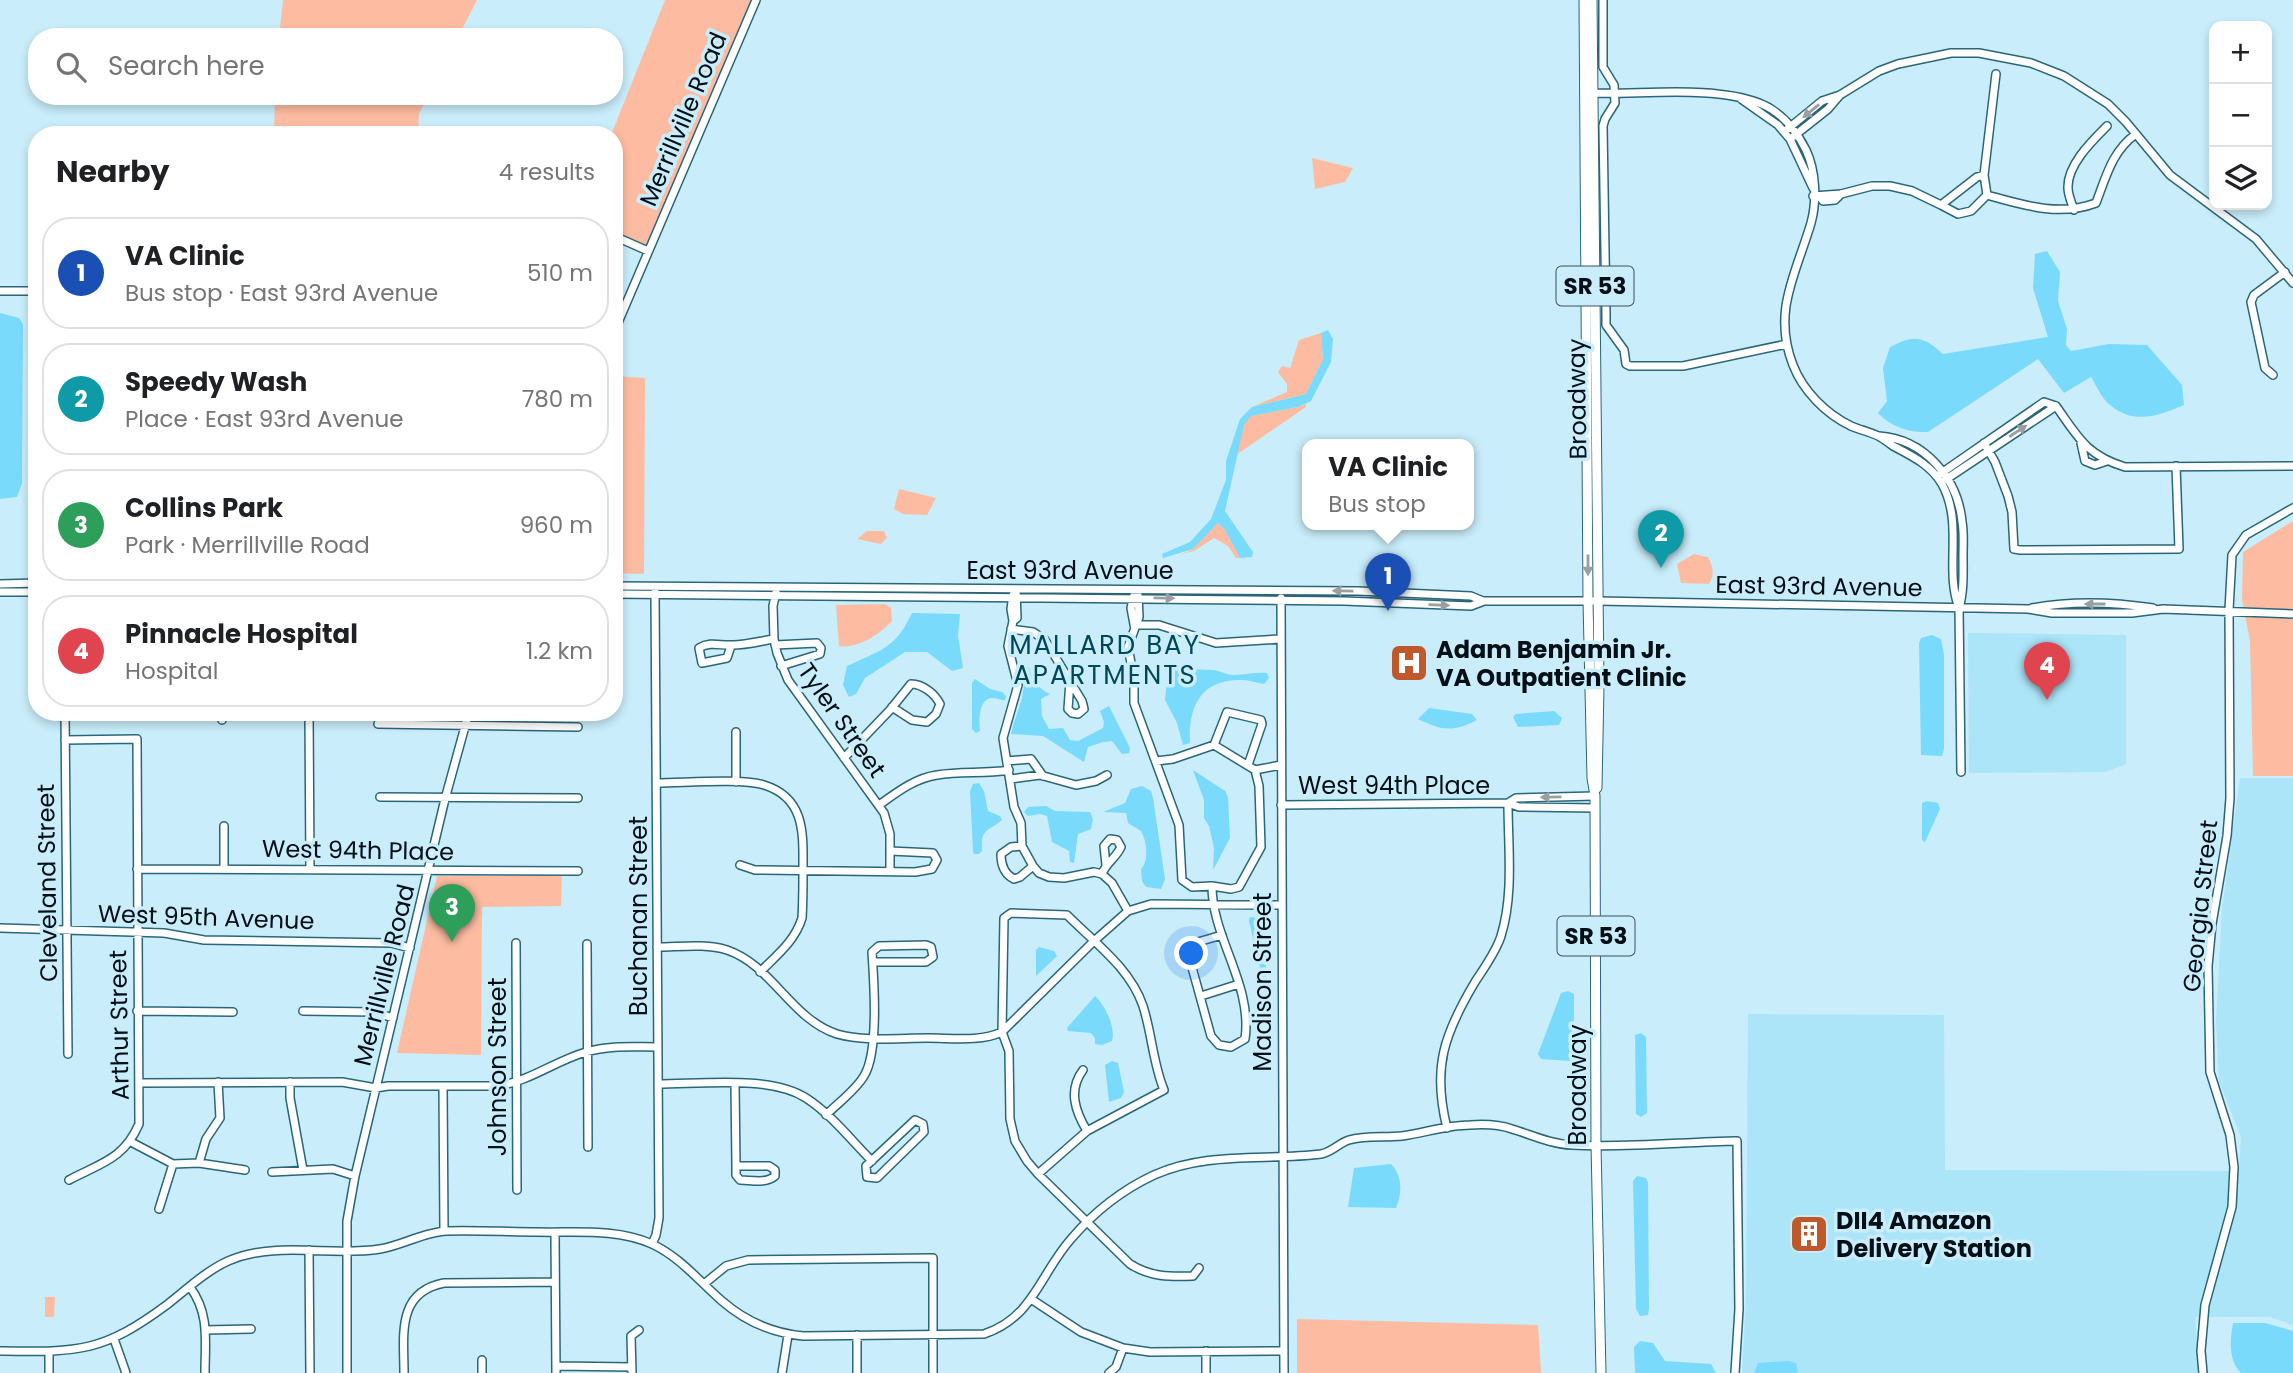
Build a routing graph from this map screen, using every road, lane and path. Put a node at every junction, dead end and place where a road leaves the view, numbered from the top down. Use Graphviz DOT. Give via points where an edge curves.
graph roads {
  1 [pos="756,0"];
  2 [pos="1584,0"];
  3 [pos="1592,0"];
  4 [pos="1603,0"];
  5 [pos="1996,74"];
  6 [pos="1589,93"];
  7 [pos="1615,93"];
  8 [pos="2107,126"];
  9 [pos="1790,133"];
  10 [pos="2136,134"];
  11 [pos="1984,175"];
  12 [pos="1815,194"];
  13 [pos="1987,195"];
  14 [pos="1941,205"];
  15 [pos="2074,210"];
  16 [pos="623,240"];
  17 [pos="648,251"];
  18 [pos="2285,272"];
  19 [pos="2293,283"];
  20 [pos="0,291"];
  21 [pos="28,291"];
  22 [pos="623,311"];
  23 [pos="1787,344"];
  24 [pos="2273,376"];
  25 [pos="2081,443"];
  26 [pos="1986,447"];
  27 [pos="2107,461"];
  28 [pos="2176,466"];
  29 [pos="2293,466"];
  30 [pos="1942,477"];
  31 [pos="2293,508"];
  32 [pos="0,583"];
  33 [pos="28,583"];
  34 [pos="623,587"];
  35 [pos="1136,589"];
  36 [pos="655,590"];
  37 [pos="1280,590"];
  38 [pos="776,591"];
  39 [pos="0,592"];
  40 [pos="28,592"];
  41 [pos="623,593"];
  42 [pos="1015,594"];
  43 [pos="1135,598"];
  44 [pos="1281,600"];
  45 [pos="1484,601"];
  46 [pos="1593,601"];
  47 [pos="1959,608"];
  48 [pos="2229,610"];
  49 [pos="2293,614"];
  50 [pos="1012,625"];
  51 [pos="1134,625"];
  52 [pos="1280,639"];
  53 [pos="774,642"];
  54 [pos="732,646"];
  55 [pos="781,666"];
  56 [pos="1070,681"];
  57 [pos="892,708"];
  58 [pos="65,721"];
  59 [pos="309,721"];
  60 [pos="467,721"];
  61 [pos="378,723"];
  62 [pos="466,724"];
  63 [pos="578,727"];
  64 [pos="736,732"];
  65 [pos="65,740"];
  66 [pos="1214,745"];
  67 [pos="844,758"];
  68 [pos="1007,761"];
  69 [pos="1156,761"];
  70 [pos="1248,765"];
  71 [pos="1281,765"];
  72 [pos="1009,770"];
  73 [pos="1255,770"];
  74 [pos="1961,772"];
  75 [pos="1107,775"];
  76 [pos="1043,776"];
  77 [pos="1011,779"];
  78 [pos="736,782"];
  79 [pos="657,783"];
  80 [pos="1595,796"];
  81 [pos="380,797"];
  82 [pos="578,798"];
  83 [pos="445,799"];
  84 [pos="1508,803"];
  85 [pos="879,805"];
  86 [pos="1281,805"];
  87 [pos="1595,808"];
  88 [pos="224,825"];
  89 [pos="1023,843"];
  90 [pos="890,851"];
  91 [pos="740,865"];
  92 [pos="1106,865"];
  93 [pos="1033,866"];
  94 [pos="224,868"];
  95 [pos="137,869"];
  96 [pos="310,869"];
  97 [pos="429,870"];
  98 [pos="803,870"];
  99 [pos="578,871"];
  100 [pos="890,871"];
  101 [pos="1102,874"];
  102 [pos="1212,886"];
  103 [pos="1212,905"];
  104 [pos="1281,905"];
  105 [pos="1128,911"];
  106 [pos="0,928"];
  107 [pos="67,932"];
  108 [pos="137,932"];
  109 [pos="1222,935"];
  110 [pos="1094,941"];
  111 [pos="516,943"];
  112 [pos="587,944"];
  113 [pos="657,947"];
  114 [pos="410,948"];
  115 [pos="873,962"];
  116 [pos="760,972"];
  117 [pos="1238,985"];
  118 [pos="1201,996"];
  119 [pos="137,1011"];
  120 [pos="303,1011"];
  121 [pos="233,1012"];
  122 [pos="393,1018"];
  123 [pos="1002,1032"];
  124 [pos="873,1038"];
  125 [pos="658,1046"];
  126 [pos="587,1051"];
  127 [pos="68,1054"];
  128 [pos="1083,1070"];
  129 [pos="218,1082"];
  130 [pos="290,1082"];
  131 [pos="140,1083"];
  132 [pos="516,1083"];
  133 [pos="658,1084"];
  134 [pos="735,1084"];
  135 [pos="443,1086"];
  136 [pos="376,1088"];
  137 [pos="826,1115"];
  138 [pos="1447,1128"];
  139 [pos="1087,1131"];
  140 [pos="131,1142"];
  141 [pos="1596,1145"];
  142 [pos="588,1147"];
  143 [pos="1283,1157"];
  144 [pos="872,1161"];
  145 [pos="199,1163"];
  146 [pos="173,1164"];
  147 [pos="736,1166"];
  148 [pos="245,1170"];
  149 [pos="303,1170"];
  150 [pos="272,1172"];
  151 [pos="1038,1174"];
  152 [pos="355,1176"];
  153 [pos="69,1180"];
  154 [pos="517,1190"];
  155 [pos="159,1209"];
  156 [pos="1087,1222"];
  157 [pos="444,1231"];
  158 [pos="555,1233"];
  159 [pos="652,1244"];
  160 [pos="309,1250"];
  161 [pos="346,1250"];
  162 [pos="1199,1268"];
  163 [pos="555,1282"];
  164 [pos="704,1284"];
  165 [pos="190,1287"];
  166 [pos="1031,1299"];
  167 [pos="251,1329"];
  168 [pos="205,1330"];
  169 [pos="639,1330"];
  170 [pos="788,1335"];
  171 [pos="857,1335"];
  172 [pos="933,1335"];
  173 [pos="114,1339"];
  174 [pos="1123,1348"];
  175 [pos="1206,1351"];
  176 [pos="1284,1351"];
  177 [pos="0,1352"];
  178 [pos="49,1352"];
  179 [pos="482,1360"];
  180 [pos="555,1370"];
  181 [pos="632,1370"];
  182 [pos="49,1373"];
  183 [pos="126,1373"];
  184 [pos="205,1373"];
  185 [pos="310,1373"];
  186 [pos="347,1373"];
  187 [pos="404,1373"];
  188 [pos="482,1373"];
  189 [pos="782,1373"];
  190 [pos="857,1373"];
  191 [pos="933,1373"];
  192 [pos="1110,1373"];
  193 [pos="1206,1373"];
  194 [pos="1284,1373"];
  195 [pos="1601,1373"];
  196 [pos="1735,1373"];
  197 [pos="2203,1373"];
  1 -- 17 [label="street, Merrillville Road"];
  2 -- 6 [label="main road, Broadway / SR 53"];
  3 -- 6 [label="main road, Broadway / SR 53"];
  4 -- 7 [label="street" via="1603,67"];
  5 -- 11 [label="street"];
  6 -- 7 [label="street"];
  6 -- 46 [label="main road, Broadway / SR 53"];
  7 -- 9 [label="street" via="1716,94 1741,99 1762,104"];
  7 -- 23 [label="street" via="1614,108 1603,126 1606,325 1624,350 1626,365 1683,366"];
  8 -- 15 [label="street" via="2088,144 2074,167 2067,187"];
  9 -- 10 [label="street" via="1822,101 1898,64 1951,53 1979,53 2031,63 2064,76 2108,104"];
  9 -- 12 [label="street"];
  10 -- 15 [label="street" via="2115,154 2096,203"];
  10 -- 18 [label="street" via="2170,175 2256,239"];
  11 -- 13 [label="street"];
  11 -- 14 [label="street"];
  12 -- 14 [label="street" via="1890,186"];
  12 -- 23 [label="street" via="1811,222 1787,296"];
  13 -- 14 [label="street" via="1970,211 1958,214"];
  13 -- 15 [label="street" via="2053,210"];
  16 -- 17 [label="street"];
  17 -- 22 [label="street, Merrillville Road"];
  18 -- 19 [label="street"];
  18 -- 24 [label="street" via="2251,302 2265,368"];
  20 -- 21 [label="street"];
  23 -- 30 [label="street" via="1800,379 1818,402"];
  25 -- 26 [label="street" via="2056,406"];
  25 -- 27 [label="street"];
  25 -- 27 [label="street" via="2085,461 2095,465"];
  26 -- 28 [label="street" via="2008,496 2014,549 2179,549"];
  26 -- 30 [label="street"];
  27 -- 28 [label="street" via="2125,467"];
  28 -- 29 [label="street"];
  30 -- 47 [label="street" via="1954,522 1954,595"];
  31 -- 48 [label="street, Georgia Street" via="2240,541 2232,555"];
  32 -- 33 [label="street"];
  34 -- 36 [label="street"];
  35 -- 37 [label="street, East 93rd Avenue"];
  35 -- 42 [label="street, East 93rd Avenue"];
  35 -- 43 [label="street"];
  36 -- 38 [label="street, East 93rd Avenue"];
  36 -- 41 [label="street"];
  36 -- 79 [label="street, Buchanan Street"];
  37 -- 44 [label="street, Madison Street"];
  45 -- 37 [label="street, East 93rd Avenue, one-way" via="1471,596"];
  38 -- 42 [label="street, East 93rd Avenue"];
  38 -- 53 [label="street, Tyler Street"];
  39 -- 40 [label="street"];
  42 -- 43 [label="street, East 93rd Avenue"];
  42 -- 50 [label="street"];
  43 -- 44 [label="street, East 93rd Avenue, one-way"];
  43 -- 51 [label="street" via="1139,617"];
  44 -- 45 [label="street, East 93rd Avenue, one-way" via="1471,606"];
  44 -- 52 [label="street, Madison Street"];
  45 -- 46 [label="street, East 93rd Avenue"];
  46 -- 47 [label="street, East 93rd Avenue"];
  46 -- 80 [label="main road, Broadway / SR 53"];
  47 -- 48 [label="street, East 93rd Avenue" via="2052,614"];
  47 -- 74 [label="street"];
  48 -- 49 [label="street, East 93rd Avenue"];
  48 -- 197 [label="street, Georgia Street" via="2230,798 2208,966 2210,1072 2231,1135 2234,1167 2232,1207 2205,1305"];
  50 -- 56 [label="street" via="1045,640"];
  50 -- 68 [label="street" via="1008,646 1018,685 1003,738"];
  51 -- 52 [label="street" via="1159,625 1216,643"];
  51 -- 69 [label="street" via="1128,647 1134,703"];
  52 -- 71 [label="street, Madison Street"];
  53 -- 54 [label="street"];
  53 -- 55 [label="street, Tyler Street"];
  53 -- 55 [label="street" via="817,643 821,648 820,654"];
  54 -- 54 [label="street" via="720,642 703,646 699,649 702,663 727,659"];
  55 -- 67 [label="street, Tyler Street"];
  57 -- 57 [label="street" via="911,684 930,692 940,704 927,722 912,720"];
  57 -- 67 [label="street"];
  58 -- 65 [label="street, Cleveland Street"];
  59 -- 96 [label="street"];
  60 -- 62 [label="street, Merrillville Road"];
  61 -- 62 [label="street"];
  62 -- 63 [label="street"];
  62 -- 83 [label="street, Merrillville Road"];
  64 -- 78 [label="street"];
  65 -- 95 [label="street, Arthur Street" via="137,739"];
  65 -- 107 [label="street, Cleveland Street"];
  66 -- 69 [label="street"];
  66 -- 70 [label="street"];
  66 -- 70 [label="street" via="1227,712 1261,720"];
  67 -- 85 [label="street, Tyler Street"];
  68 -- 72 [label="street"];
  68 -- 76 [label="street" via="1031,759"];
  69 -- 102 [label="street" via="1179,825 1182,880 1192,887"];
  70 -- 73 [label="street"];
  71 -- 73 [label="street"];
  71 -- 86 [label="street, Madison Street"];
  72 -- 77 [label="street"];
  72 -- 85 [label="street" via="935,775 908,785"];
  73 -- 102 [label="street" via="1261,847 1239,887"];
  75 -- 76 [label="street" via="1076,785"];
  76 -- 77 [label="street"];
  77 -- 89 [label="street"];
  78 -- 79 [label="street"];
  78 -- 98 [label="street" via="763,785 782,794 798,813 803,828"];
  79 -- 113 [label="street, Buchanan Street"];
  80 -- 84 [label="street, West 94th Place, one-way" via="1516,798"];
  80 -- 87 [label="main road, Broadway / SR 53"];
  81 -- 83 [label="street"];
  82 -- 83 [label="street"];
  83 -- 97 [label="street, Merrillville Road"];
  84 -- 86 [label="street, West 94th Place"];
  84 -- 87 [label="street, West 94th Place"];
  84 -- 138 [label="street" via="1506,920 1500,941 1445,1041 1440,1101"];
  85 -- 90 [label="street, Tyler Street" via="888,822"];
  86 -- 104 [label="street, Madison Street"];
  87 -- 141 [label="main road, Broadway / SR 53"];
  88 -- 94 [label="street"];
  89 -- 93 [label="street"];
  89 -- 93 [label="street" via="1001,854 1003,867 1014,878"];
  90 -- 100 [label="street, Tyler Street"];
  90 -- 100 [label="street" via="933,853 937,860 927,871"];
  91 -- 98 [label="street" via="755,870"];
  92 -- 101 [label="street"];
  93 -- 101 [label="street" via="1049,877"];
  94 -- 95 [label="street, West 94th Place"];
  94 -- 96 [label="street, West 94th Place"];
  95 -- 108 [label="street, Arthur Street"];
  96 -- 97 [label="street, West 94th Place"];
  97 -- 99 [label="street, West 94th Place"];
  97 -- 114 [label="street, Merrillville Road"];
  98 -- 100 [label="street"];
  98 -- 116 [label="street" via="798,930"];
  101 -- 105 [label="street"];
  102 -- 103 [label="street"];
  103 -- 104 [label="street"];
  103 -- 105 [label="street" via="1151,904"];
  103 -- 109 [label="street"];
  104 -- 143 [label="street, Madison Street"];
  105 -- 110 [label="street"];
  106 -- 107 [label="street, West 95th Avenue"];
  107 -- 108 [label="street, West 95th Avenue"];
  107 -- 127 [label="street, Cleveland Street"];
  108 -- 114 [label="street, West 95th Avenue" via="204,940 390,943"];
  108 -- 119 [label="street, Arthur Street"];
  109 -- 117 [label="street"];
  109 -- 118 [label="street" via="1191,944 1188,953"];
  110 -- 123 [label="street"];
  110 -- 123 [label="street" via="1067,915 1011,913 1004,918"];
  110 -- 139 [label="street" via="1117,962 1142,1004 1164,1090"];
  111 -- 132 [label="street, Johnson Street"];
  112 -- 126 [label="street"];
  113 -- 116 [label="street" via="718,947"];
  113 -- 125 [label="street, Buchanan Street"];
  114 -- 122 [label="street, Merrillville Road"];
  115 -- 115 [label="street" via="926,962 933,952 926,945 879,946 872,952"];
  115 -- 124 [label="street"];
  116 -- 124 [label="street" via="812,1021 837,1034"];
  117 -- 118 [label="street"];
  117 -- 118 [label="street" via="1247,1027 1245,1039 1231,1047 1219,1045 1210,1036"];
  119 -- 121 [label="street"];
  119 -- 131 [label="street, Arthur Street"];
  120 -- 122 [label="street" via="374,1012"];
  122 -- 136 [label="street, Merrillville Road"];
  123 -- 124 [label="street" via="982,1038"];
  123 -- 151 [label="street" via="1009,1051 1015,1141"];
  124 -- 137 [label="street" via="864,1076"];
  125 -- 126 [label="street"];
  125 -- 133 [label="street, Buchanan Street"];
  126 -- 132 [label="street"];
  126 -- 142 [label="street"];
  128 -- 139 [label="street" via="1076,1080 1075,1112"];
  129 -- 130 [label="street"];
  129 -- 131 [label="street"];
  129 -- 145 [label="street" via="220,1118 206,1139"];
  130 -- 136 [label="street" via="342,1082"];
  130 -- 149 [label="street"];
  131 -- 140 [label="street, Arthur Street" via="139,1124"];
  132 -- 135 [label="street"];
  132 -- 154 [label="street, Johnson Street"];
  133 -- 134 [label="street"];
  133 -- 159 [label="street, Buchanan Street" via="659,1218"];
  134 -- 137 [label="street" via="786,1088"];
  134 -- 147 [label="street"];
  135 -- 136 [label="street"];
  135 -- 157 [label="street"];
  136 -- 152 [label="street, Merrillville Road"];
  137 -- 144 [label="street"];
  138 -- 141 [label="street" via="1489,1124 1542,1140"];
  138 -- 143 [label="street" via="1346,1140 1325,1153"];
  139 -- 151 [label="street"];
  140 -- 146 [label="street"];
  140 -- 153 [label="street" via="122,1152"];
  141 -- 195 [label="main road, Broadway / SR 53"];
  141 -- 196 [label="street" via="1737,1140"];
  143 -- 156 [label="street" via="1224,1158 1182,1165 1132,1186"];
  143 -- 176 [label="street, Madison Street"];
  144 -- 144 [label="street" via="865,1173 877,1178 924,1132 923,1124 911,1121"];
  145 -- 146 [label="street"];
  145 -- 148 [label="street"];
  146 -- 155 [label="street"];
  147 -- 147 [label="street" via="769,1166 775,1176 740,1180"];
  149 -- 150 [label="street"];
  149 -- 152 [label="street" via="333,1169"];
  151 -- 156 [label="street"];
  152 -- 161 [label="street, Merrillville Road"];
  156 -- 162 [label="street" via="1141,1271 1193,1276"];
  156 -- 166 [label="street"];
  157 -- 158 [label="street"];
  157 -- 161 [label="street" via="383,1248"];
  158 -- 159 [label="street" via="613,1233"];
  158 -- 163 [label="street"];
  159 -- 164 [label="street"];
  160 -- 161 [label="street"];
  160 -- 165 [label="street" via="245,1255 218,1266"];
  160 -- 185 [label="street"];
  161 -- 186 [label="street, Merrillville Road"];
  163 -- 180 [label="street"];
  163 -- 187 [label="street" via="444,1283 426,1289 409,1307 405,1320"];
  164 -- 170 [label="street" via="739,1314"];
  164 -- 172 [label="street" via="726,1266 748,1260 933,1258"];
  165 -- 168 [label="street" via="200,1301"];
  165 -- 173 [label="street"];
  166 -- 172 [label="street" via="1001,1328 984,1334"];
  166 -- 174 [label="street" via="1081,1332"];
  167 -- 168 [label="street"];
  168 -- 184 [label="street"];
  169 -- 181 [label="street" via="631,1336"];
  170 -- 171 [label="street"];
  170 -- 189 [label="street"];
  171 -- 172 [label="street"];
  171 -- 190 [label="street"];
  172 -- 191 [label="street"];
  173 -- 178 [label="street" via="89,1348"];
  173 -- 183 [label="street"];
  174 -- 175 [label="street"];
  174 -- 192 [label="street"];
  175 -- 176 [label="street"];
  175 -- 193 [label="street"];
  176 -- 194 [label="street, Madison Street"];
  177 -- 178 [label="street"];
  178 -- 182 [label="street"];
  179 -- 188 [label="street"];
  180 -- 181 [label="street"];
}
